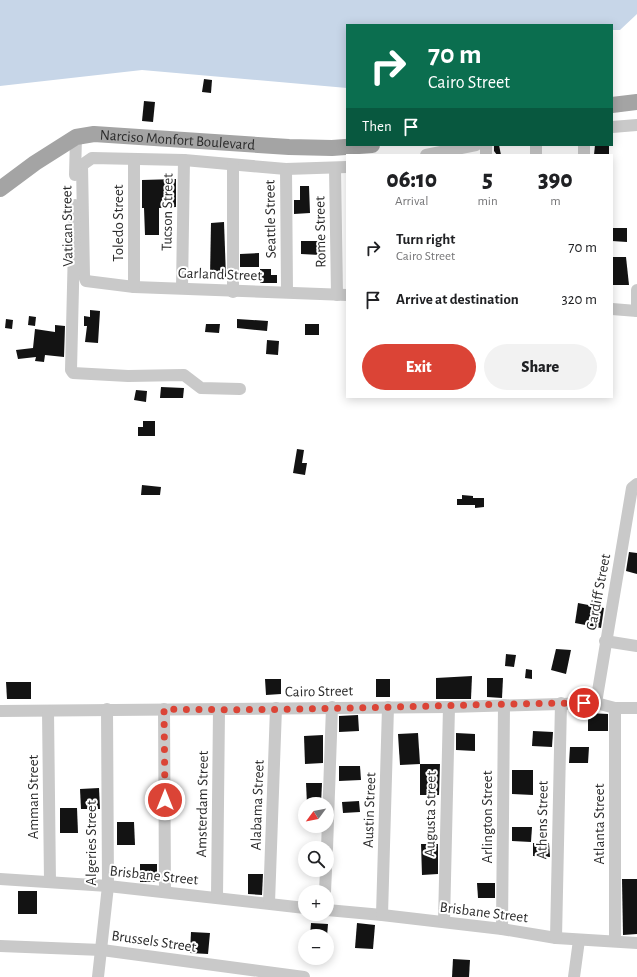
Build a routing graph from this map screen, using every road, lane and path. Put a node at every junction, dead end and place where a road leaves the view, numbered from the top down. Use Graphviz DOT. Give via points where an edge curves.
graph roads {
  1 [pos="637,102"];
  2 [pos="613,105"];
  3 [pos="637,125"];
  4 [pos="613,128"];
  5 [pos="76,137"];
  6 [pos="359,146"];
  7 [pos="471,146"];
  8 [pos="433,154"];
  9 [pos="134,159"];
  10 [pos="184,160"];
  11 [pos="233,165"];
  12 [pos="341,168"];
  13 [pos="286,169"];
  14 [pos="0,189"];
  15 [pos="91,283"];
  16 [pos="134,287"];
  17 [pos="182,288"];
  18 [pos="637,290"];
  19 [pos="233,292"];
  20 [pos="287,292"];
  21 [pos="342,295"];
  22 [pos="613,309"];
  23 [pos="637,311"];
  24 [pos="240,389"];
  25 [pos="635,486"];
  26 [pos="605,641"];
  27 [pos="637,646"];
  28 [pos="561,703"];
  29 [pos="596,703"];
  30 [pos="504,705"];
  31 [pos="332,707"];
  32 [pos="388,707"];
  33 [pos="449,707"];
  34 [pos="276,708"];
  35 [pos="615,708"];
  36 [pos="637,708"];
  37 [pos="106,709"];
  38 [pos="164,709"];
  39 [pos="219,710"];
  40 [pos="0,711"];
  41 [pos="48,711"];
  42 [pos="327,841"];
  43 [pos="0,879"];
  44 [pos="50,882"];
  45 [pos="108,886"];
  46 [pos="165,892"];
  47 [pos="217,897"];
  48 [pos="269,903"];
  49 [pos="298,907"];
  50 [pos="334,911"];
  51 [pos="382,915"];
  52 [pos="444,922"];
  53 [pos="502,929"];
  54 [pos="556,938"];
  55 [pos="579,940"];
  56 [pos="615,941"];
  57 [pos="637,943"];
  58 [pos="0,946"];
  59 [pos="102,950"];
  60 [pos="98,977"];
  61 [pos="304,977"];
  62 [pos="574,977"];
  1 -- 2 [label="main road"];
  3 -- 4 [label="street"];
  5 -- 6 [label="main road, Narciso Monfort Boulevard" via="94,134 289,147"];
  5 -- 14 [label="main road, Narciso Monfort Boulevard"];
  5 -- 24 [label="street" via="71,370 77,375 184,375 201,388"];
  7 -- 8 [label="street"];
  9 -- 10 [label="street"];
  9 -- 15 [label="street, Vatican Street" via="92,158 82,165 84,276 86,281"];
  9 -- 16 [label="street, Toledo Street"];
  10 -- 11 [label="street"];
  10 -- 17 [label="street, Tucson Street"];
  11 -- 13 [label="street"];
  11 -- 19 [label="street"];
  12 -- 13 [label="street"];
  12 -- 21 [label="street, Rome Street"];
  13 -- 20 [label="street, Seattle Street"];
  15 -- 16 [label="street, Garland Street"];
  16 -- 17 [label="street, Garland Street"];
  17 -- 19 [label="street, Garland Street"];
  18 -- 23 [label="street"];
  19 -- 20 [label="street, Garland Street"];
  20 -- 21 [label="street, Garland Street"];
  22 -- 23 [label="street"];
  25 -- 26 [label="street, Cardiff Street"];
  26 -- 27 [label="street"];
  26 -- 29 [label="street, Cardiff Street"];
  28 -- 29 [label="street, Cairo Street"];
  28 -- 30 [label="street, Cairo Street"];
  28 -- 54 [label="street, Athens Street"];
  29 -- 35 [label="street, Cairo Street"];
  30 -- 33 [label="street, Cairo Street"];
  30 -- 53 [label="street, Arlington Street"];
  31 -- 32 [label="street, Cairo Street"];
  31 -- 34 [label="street, Cairo Street"];
  31 -- 42 [label="street"];
  32 -- 33 [label="street, Cairo Street"];
  32 -- 51 [label="street, Austin Street"];
  33 -- 52 [label="street, Augusta Street"];
  34 -- 39 [label="street, Cairo Street"];
  34 -- 48 [label="street, Alabama Street"];
  35 -- 36 [label="street, Cairo Street"];
  35 -- 56 [label="street, Atlanta Street"];
  37 -- 38 [label="street, Cairo Street"];
  37 -- 41 [label="street, Cairo Street"];
  37 -- 45 [label="street, Algeries Street"];
  38 -- 39 [label="street, Cairo Street"];
  38 -- 46 [label="street"];
  39 -- 47 [label="street, Amsterdam Street"];
  40 -- 41 [label="street, Cairo Street"];
  41 -- 44 [label="street, Amman Street"];
  43 -- 44 [label="street, Brisbane Street"];
  44 -- 45 [label="street, Brisbane Street"];
  45 -- 46 [label="street, Brisbane Street"];
  45 -- 59 [label="street, Algeries Street"];
  46 -- 47 [label="street, Brisbane Street"];
  47 -- 48 [label="street, Brisbane Street"];
  48 -- 49 [label="street, Brisbane Street"];
  50 -- 51 [label="street, Brisbane Street"];
  51 -- 52 [label="street, Brisbane Street"];
  52 -- 53 [label="street, Brisbane Street"];
  53 -- 54 [label="street, Brisbane Street"];
  54 -- 55 [label="street, Brisbane Street"];
  55 -- 56 [label="street, Brisbane Street"];
  55 -- 62 [label="street"];
  56 -- 57 [label="street, Brisbane Street"];
  58 -- 59 [label="street, Brussels Street"];
  59 -- 60 [label="street, Algeries Street"];
  59 -- 61 [label="street, Brussels Street"];
}
